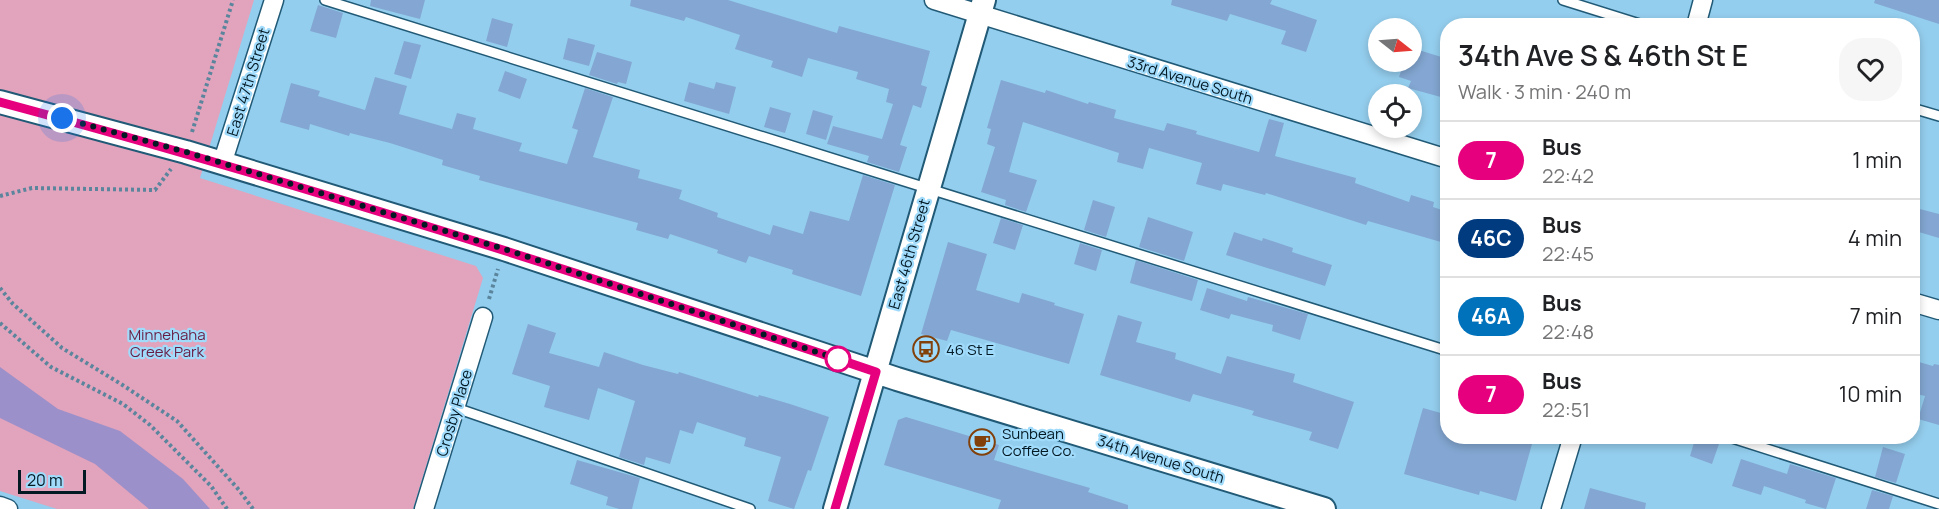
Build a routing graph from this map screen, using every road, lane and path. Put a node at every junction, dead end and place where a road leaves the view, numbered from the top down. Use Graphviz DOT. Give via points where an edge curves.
graph roads {
  1 [pos="233,0"];
  2 [pos="273,0"];
  3 [pos="325,0"];
  4 [pos="934,0"];
  5 [pos="1563,0"];
  6 [pos="1703,0"];
  7 [pos="982,7"];
  8 [pos="1620,18"];
  9 [pos="1698,18"];
  10 [pos="0,102"];
  11 [pos="1920,110"];
  12 [pos="1939,116"];
  13 [pos="186,152"];
  14 [pos="1440,156"];
  15 [pos="222,164"];
  16 [pos="928,190"];
  17 [pos="0,196"];
  18 [pos="504,249"];
  19 [pos="0,288"];
  20 [pos="1920,304"];
  21 [pos="1939,310"];
  22 [pos="483,317"];
  23 [pos="0,323"];
  24 [pos="1440,349"];
  25 [pos="876,372"];
  26 [pos="456,408"];
  27 [pos="1571,444"];
  28 [pos="1751,444"];
  29 [pos="1939,504"];
  30 [pos="0,507"];
  31 [pos="8,509"];
  32 [pos="227,509"];
  33 [pos="253,509"];
  34 [pos="424,509"];
  35 [pos="750,509"];
  36 [pos="835,509"];
  37 [pos="1324,509"];
  38 [pos="1551,509"];
  1 -- 13 [label="path"];
  2 -- 15 [label="street, East 47th Street"];
  3 -- 16 [label="lane"];
  4 -- 7 [label="street, 33rd Avenue South"];
  5 -- 8 [label="lane"];
  6 -- 9 [label="street"];
  7 -- 14 [label="street, 33rd Avenue South"];
  7 -- 16 [label="street, East 46th Street"];
  10 -- 13 [label="street, 34th Avenue South"];
  11 -- 12 [label="lane"];
  13 -- 15 [label="street, 34th Avenue South"];
  13 -- 17 [label="path" via="155,190 32,188"];
  15 -- 18 [label="street, 34th Avenue South"];
  16 -- 24 [label="lane"];
  16 -- 25 [label="street, East 46th Street"];
  18 -- 22 [label="path"];
  18 -- 25 [label="street, 34th Avenue South"];
  19 -- 33 [label="path" via="62,348 177,421"];
  20 -- 21 [label="street"];
  22 -- 26 [label="street, Crosby Place"];
  23 -- 32 [label="path" via="51,367 123,404 150,424 211,486"];
  25 -- 36 [label="street, East 46th Street"];
  25 -- 37 [label="street, 34th Avenue South"];
  26 -- 34 [label="street, Crosby Place"];
  26 -- 35 [label="lane"];
  27 -- 38 [label="street"];
  28 -- 29 [label="lane"];
  30 -- 31 [label="street"];
}
